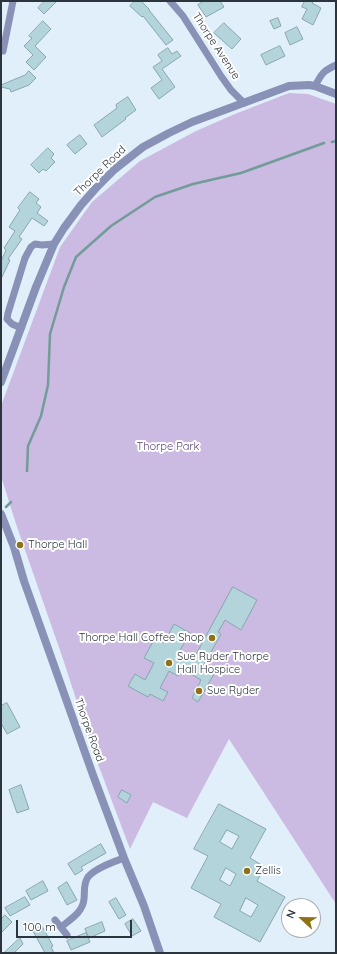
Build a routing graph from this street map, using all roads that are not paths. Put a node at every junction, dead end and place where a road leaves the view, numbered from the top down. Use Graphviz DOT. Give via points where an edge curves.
graph roads {
  1 [pos="13,1"];
  2 [pos="170,1"];
  3 [pos="3,51"];
  4 [pos="336,66"];
  5 [pos="315,86"];
  6 [pos="336,94"];
  7 [pos="244,103"];
  8 [pos="54,244"];
  9 [pos="21,328"];
  10 [pos="1,382"];
  11 [pos="1,514"];
  12 [pos="124,858"];
  13 [pos="55,920"];
  14 [pos="61,927"];
  15 [pos="67,935"];
  16 [pos="160,953"];
  1 -- 3 [label="street"];
  2 -- 7 [label="street, Thorpe Avenue" via="183,16 221,76"];
  4 -- 5 [label="street" via="321,74"];
  5 -- 6 [label="street, Thorpe Road"];
  5 -- 7 [label="street, Thorpe Road" via="289,86"];
  7 -- 8 [label="street, Thorpe Road" via="169,133 134,153 86,199"];
  8 -- 9 [label="street, Thorpe Road"];
  8 -- 9 [label="street" via="35,244 25,258 7,319"];
  9 -- 10 [label="street, Thorpe Road"];
  11 -- 12 [label="street, Thorpe Road"];
  12 -- 14 [label="street" via="94,871 84,886 83,907"];
  12 -- 16 [label="street, Thorpe Road"];
  13 -- 14 [label="street"];
  14 -- 15 [label="street"];
}
